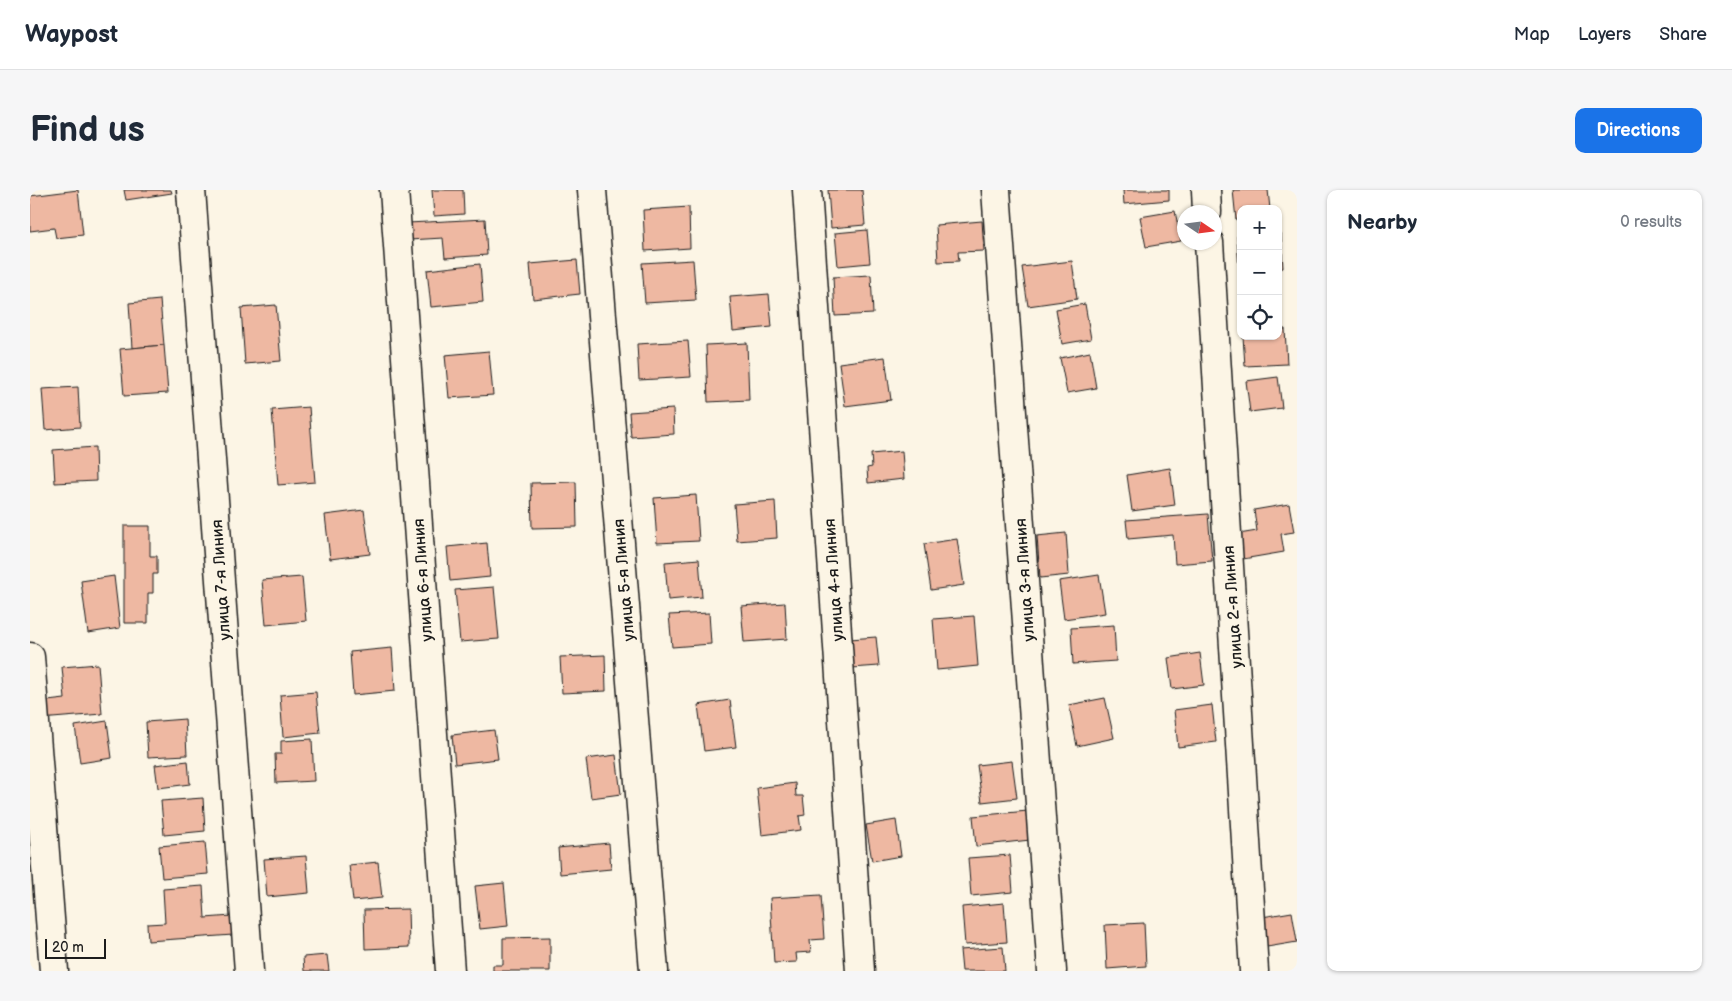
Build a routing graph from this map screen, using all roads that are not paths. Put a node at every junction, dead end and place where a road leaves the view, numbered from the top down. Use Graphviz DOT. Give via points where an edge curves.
graph roads {
  1 [pos="191,190"];
  2 [pos="394,190"];
  3 [pos="592,190"];
  4 [pos="807,190"];
  5 [pos="996,190"];
  6 [pos="1206,190"];
  7 [pos="1207,205"];
  8 [pos="1209,250"];
  9 [pos="30,656"];
  10 [pos="54,971"];
  11 [pos="249,971"];
  12 [pos="450,971"];
  13 [pos="654,971"];
  14 [pos="860,971"];
  15 [pos="1052,971"];
  16 [pos="1254,971"];
  1 -- 11 [label="street, улица 7-я Линия"];
  2 -- 12 [label="street, улица 6-я Линия"];
  3 -- 13 [label="street, улица 5-я Линия"];
  4 -- 14 [label="street, улица 4-я Линия"];
  5 -- 15 [label="street, улица 3-я Линия"];
  6 -- 7 [label="street"];
  8 -- 16 [label="street, улица 2-я Линия"];
  9 -- 10 [label="street"];
}
